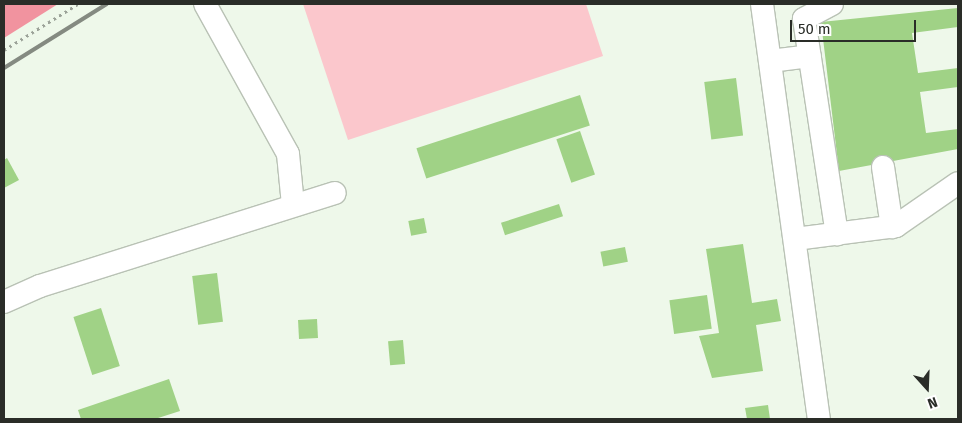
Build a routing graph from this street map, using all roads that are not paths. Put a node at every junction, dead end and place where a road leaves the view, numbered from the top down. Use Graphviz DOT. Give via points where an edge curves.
graph roads {
  1 [pos="204,4"];
  2 [pos="762,4"];
  3 [pos="832,4"];
  4 [pos="810,56"];
  5 [pos="770,61"];
  6 [pos="883,167"];
  7 [pos="958,183"];
  8 [pos="335,193"];
  9 [pos="293,205"];
  10 [pos="892,227"];
  11 [pos="837,234"];
  12 [pos="795,239"];
  13 [pos="4,302"];
  14 [pos="819,419"];
  1 -- 9 [label="street" via="288,154"];
  2 -- 5 [label="street"];
  3 -- 4 [label="street" via="804,18"];
  4 -- 5 [label="street"];
  4 -- 11 [label="street"];
  5 -- 12 [label="street"];
  6 -- 10 [label="street"];
  7 -- 10 [label="street"];
  8 -- 9 [label="street"];
  9 -- 13 [label="street" via="40,286"];
  10 -- 11 [label="street"];
  11 -- 12 [label="street"];
  12 -- 14 [label="street"];
}
